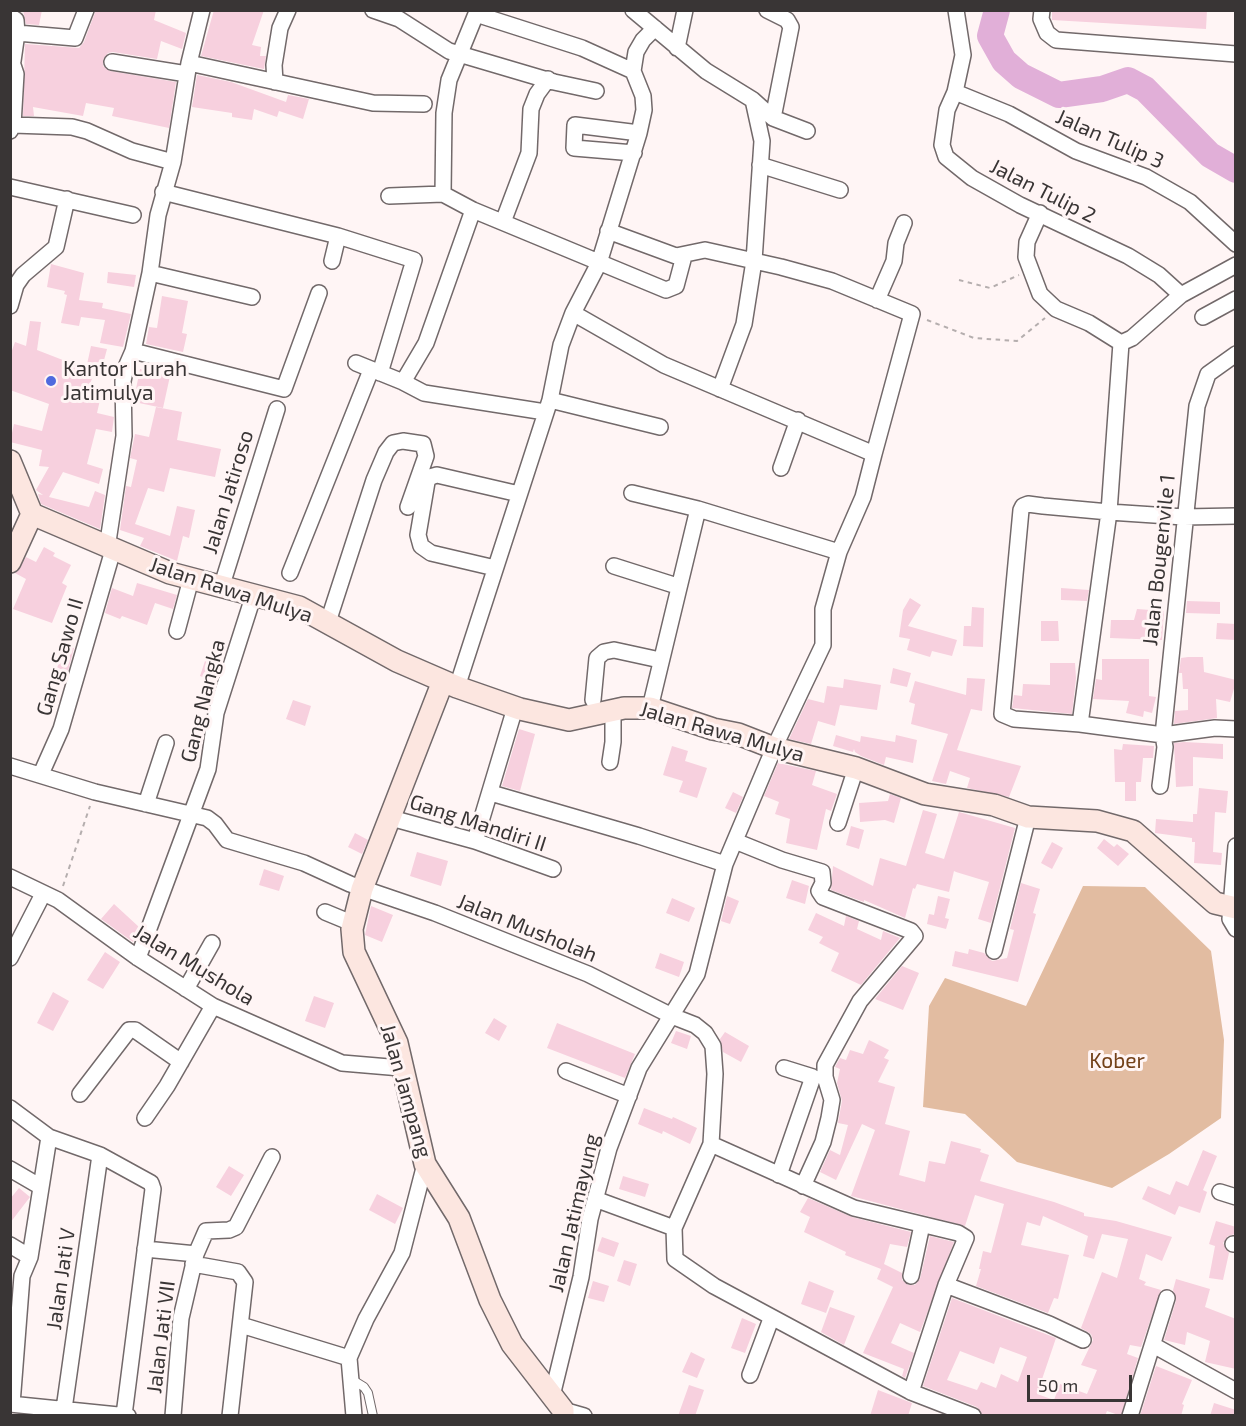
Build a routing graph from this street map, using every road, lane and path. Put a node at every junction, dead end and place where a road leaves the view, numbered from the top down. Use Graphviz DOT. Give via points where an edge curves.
graph roads {
  1 [pos="86,10"];
  2 [pos="202,10"];
  3 [pos="288,10"];
  4 [pos="373,10"];
  5 [pos="633,10"];
  6 [pos="685,10"];
  7 [pos="767,10"];
  8 [pos="956,10"];
  9 [pos="1041,10"];
  10 [pos="476,12"];
  11 [pos="10,16"];
  12 [pos="655,28"];
  13 [pos="17,33"];
  14 [pos="677,48"];
  15 [pos="459,52"];
  16 [pos="1236,54"];
  17 [pos="12,58"];
  18 [pos="112,62"];
  19 [pos="188,68"];
  20 [pos="633,71"];
  21 [pos="548,79"];
  22 [pos="275,82"];
  23 [pos="596,91"];
  24 [pos="955,92"];
  25 [pos="753,100"];
  26 [pos="424,104"];
  27 [pos="772,118"];
  28 [pos="12,128"];
  29 [pos="807,131"];
  30 [pos="639,133"];
  31 [pos="634,153"];
  32 [pos="173,162"];
  33 [pos="760,165"];
  34 [pos="10,187"];
  35 [pos="840,190"];
  36 [pos="163,192"];
  37 [pos="443,194"];
  38 [pos="389,196"];
  39 [pos="67,199"];
  40 [pos="473,210"];
  41 [pos="1040,213"];
  42 [pos="133,214"];
  43 [pos="503,222"];
  44 [pos="904,223"];
  45 [pos="608,231"];
  46 [pos="338,236"];
  47 [pos="1236,244"];
  48 [pos="684,256"];
  49 [pos="332,261"];
  50 [pos="754,261"];
  51 [pos="599,263"];
  52 [pos="1236,265"];
  53 [pos="1029,270"];
  54 [pos="150,273"];
  55 [pos="959,280"];
  56 [pos="319,294"];
  57 [pos="1181,295"];
  58 [pos="252,297"];
  59 [pos="1236,299"];
  60 [pos="877,300"];
  61 [pos="10,306"];
  62 [pos="1056,309"];
  63 [pos="573,313"];
  64 [pos="912,314"];
  65 [pos="1203,317"];
  66 [pos="1121,343"];
  67 [pos="133,351"];
  68 [pos="1236,354"];
  69 [pos="356,363"];
  70 [pos="376,372"];
  71 [pos="403,382"];
  72 [pos="720,389"];
  73 [pos="547,406"];
  74 [pos="277,409"];
  75 [pos="798,420"];
  76 [pos="660,427"];
  77 [pos="874,454"];
  78 [pos="10,461"];
  79 [pos="781,468"];
  80 [pos="632,493"];
  81 [pos="519,494"];
  82 [pos="408,507"];
  83 [pos="698,509"];
  84 [pos="1109,512"];
  85 [pos="32,514"];
  86 [pos="1236,516"];
  87 [pos="1184,518"];
  88 [pos="110,549"];
  89 [pos="839,552"];
  90 [pos="10,562"];
  91 [pos="614,566"];
  92 [pos="495,568"];
  93 [pos="290,573"];
  94 [pos="191,579"];
  95 [pos="677,586"];
  96 [pos="221,588"];
  97 [pos="254,594"];
  98 [pos="328,622"];
  99 [pos="177,631"];
  100 [pos="660,660"];
  101 [pos="450,684"];
  102 [pos="593,700"];
  103 [pos="515,708"];
  104 [pos="650,708"];
  105 [pos="613,710"];
  106 [pos="1080,724"];
  107 [pos="1236,729"];
  108 [pos="1163,735"];
  109 [pos="166,743"];
  110 [pos="774,748"];
  111 [pos="610,762"];
  112 [pos="10,766"];
  113 [pos="856,768"];
  114 [pos="41,774"];
  115 [pos="1160,786"];
  116 [pos="95,792"];
  117 [pos="491,793"];
  118 [pos="146,804"];
  119 [pos="189,816"];
  120 [pos="1028,817"];
  121 [pos="391,818"];
  122 [pos="838,823"];
  123 [pos="475,841"];
  124 [pos="735,841"];
  125 [pos="1236,846"];
  126 [pos="725,864"];
  127 [pos="552,869"];
  128 [pos="10,878"];
  129 [pos="362,889"];
  130 [pos="44,894"];
  131 [pos="58,900"];
  132 [pos="1233,908"];
  133 [pos="325,912"];
  134 [pos="354,924"];
  135 [pos="1236,929"];
  136 [pos="212,943"];
  137 [pos="994,951"];
  138 [pos="10,958"];
  139 [pos="138,958"];
  140 [pos="186,989"];
  141 [pos="213,1006"];
  142 [pos="672,1016"];
  143 [pos="181,1062"];
  144 [pos="401,1068"];
  145 [pos="784,1068"];
  146 [pos="566,1071"];
  147 [pos="80,1094"];
  148 [pos="629,1096"];
  149 [pos="10,1108"];
  150 [pos="145,1118"];
  151 [pos="49,1137"];
  152 [pos="711,1144"];
  153 [pos="100,1155"];
  154 [pos="272,1157"];
  155 [pos="425,1164"];
  156 [pos="10,1169"];
  157 [pos="779,1175"];
  158 [pos="803,1186"];
  159 [pos="41,1187"];
  160 [pos="1220,1192"];
  161 [pos="1236,1197"];
  162 [pos="595,1199"];
  163 [pos="922,1224"];
  164 [pos="674,1227"];
  165 [pos="10,1245"];
  166 [pos="145,1250"];
  167 [pos="30,1257"];
  168 [pos="194,1259"];
  169 [pos="22,1276"];
  170 [pos="911,1276"];
  171 [pos="946,1285"];
  172 [pos="10,1294"];
  173 [pos="1167,1299"];
  174 [pos="771,1318"];
  175 [pos="241,1325"];
  176 [pos="1083,1340"];
  177 [pos="1153,1345"];
  178 [pos="349,1358"];
  179 [pos="750,1375"];
  180 [pos="351,1379"];
  181 [pos="1236,1391"];
  182 [pos="911,1392"];
  183 [pos="11,1404"];
  184 [pos="559,1407"];
  185 [pos="64,1409"];
  186 [pos="126,1415"];
  187 [pos="173,1416"];
  188 [pos="230,1416"];
  189 [pos="354,1416"];
  190 [pos="373,1416"];
  191 [pos="584,1416"];
  192 [pos="973,1416"];
  193 [pos="1130,1416"];
  1 -- 13 [label="street" via="75,38"];
  2 -- 19 [label="street, Gang Sawo II"];
  3 -- 22 [label="street" via="280,28"];
  4 -- 15 [label="street" via="399,19 449,51"];
  5 -- 12 [label="street"];
  6 -- 14 [label="street"];
  7 -- 27 [label="street" via="787,20 790,27"];
  8 -- 24 [label="street, Jalan Tulip 2" via="963,55"];
  9 -- 16 [label="street" via="1047,33 1056,40"];
  10 -- 15 [label="street"];
  10 -- 20 [label="street" via="582,48"];
  11 -- 13 [label="street" via="16,20"];
  12 -- 14 [label="street"];
  12 -- 20 [label="street" via="636,52"];
  13 -- 17 [label="street"];
  14 -- 25 [label="street"];
  15 -- 21 [label="street"];
  15 -- 37 [label="street" via="449,80 444,113"];
  17 -- 28 [label="street" via="16,74"];
  18 -- 19 [label="street"];
  19 -- 22 [label="street"];
  19 -- 32 [label="street, Gang Sawo II"];
  20 -- 30 [label="street" via="643,96"];
  21 -- 23 [label="street"];
  21 -- 43 [label="street" via="531,110 528,159"];
  22 -- 26 [label="street" via="373,103"];
  24 -- 41 [label="street, Jalan Tulip 2" via="945,122 942,145 946,157 972,178"];
  24 -- 47 [label="street, Jalan Tulip 3" via="1009,114 1076,151 1146,177 1190,202"];
  25 -- 27 [label="street"];
  25 -- 33 [label="street" via="762,141"];
  27 -- 29 [label="street"];
  28 -- 32 [label="street" via="87,131 132,151"];
  30 -- 31 [label="street"];
  30 -- 31 [label="street" via="574,125 574,148"];
  31 -- 45 [label="street"];
  32 -- 36 [label="street, Gang Sawo II"];
  33 -- 35 [label="street"];
  33 -- 50 [label="street"];
  34 -- 39 [label="street"];
  36 -- 46 [label="street"];
  36 -- 54 [label="street, Gang Sawo II"];
  37 -- 38 [label="street"];
  37 -- 40 [label="street"];
  39 -- 42 [label="street"];
  39 -- 61 [label="street" via="56,247 23,275"];
  40 -- 43 [label="street"];
  40 -- 71 [label="street" via="426,343"];
  41 -- 53 [label="street" via="1027,242"];
  41 -- 57 [label="street, Jalan Tulip 2" via="1128,256"];
  43 -- 51 [label="street"];
  44 -- 60 [label="street" via="894,261"];
  45 -- 48 [label="street" via="662,252"];
  45 -- 51 [label="street"];
  46 -- 49 [label="street"];
  46 -- 70 [label="street" via="414,260"];
  48 -- 50 [label="street" via="705,250"];
  48 -- 51 [label="street" via="676,286 670,290"];
  50 -- 60 [label="street" via="832,281"];
  50 -- 72 [label="street" via="744,324"];
  51 -- 63 [label="street"];
  52 -- 57 [label="street"];
  53 -- 55 [label="path" via="990,288"];
  53 -- 62 [label="street" via="1040,294"];
  54 -- 58 [label="street"];
  54 -- 67 [label="street, Gang Sawo II"];
  56 -- 67 [label="street" via="284,389"];
  57 -- 66 [label="street"];
  59 -- 65 [label="street"];
  60 -- 64 [label="street"];
  62 -- 64 [label="path" via="1017,341 975,338"];
  62 -- 66 [label="street"];
  63 -- 72 [label="street" via="664,365"];
  63 -- 73 [label="street"];
  64 -- 77 [label="street, Jalan Jatimayung"];
  66 -- 84 [label="street"];
  67 -- 88 [label="street, Gang Sawo II" via="123,381 124,436"];
  68 -- 87 [label="street, Jalan Bougenvile 1" via="1208,374 1202,386"];
  69 -- 70 [label="street"];
  70 -- 71 [label="street"];
  70 -- 93 [label="street"];
  71 -- 73 [label="street" via="424,393"];
  72 -- 75 [label="street"];
  73 -- 76 [label="street"];
  73 -- 81 [label="street"];
  74 -- 96 [label="street, Jalan Jatiroso"];
  75 -- 77 [label="street"];
  75 -- 79 [label="street"];
  77 -- 89 [label="street, Jalan Jatimayung" via="863,497"];
  78 -- 85 [label="main road"];
  80 -- 83 [label="street"];
  81 -- 92 [label="street"];
  81 -- 92 [label="street" via="437,475 427,482 418,535 422,546 431,553"];
  82 -- 98 [label="street" via="426,456 423,444 403,441 393,443 386,452 374,480"];
  83 -- 89 [label="street"];
  83 -- 95 [label="street"];
  84 -- 87 [label="street"];
  84 -- 106 [label="street"];
  84 -- 106 [label="street" via="1029,504 1021,510 1002,714 1014,719"];
  85 -- 88 [label="main road, Jalan Rawa Mulya"];
  85 -- 90 [label="main road"];
  86 -- 87 [label="street"];
  87 -- 108 [label="street, Jalan Bougenvile 1"];
  88 -- 94 [label="main road, Jalan Rawa Mulya"];
  88 -- 114 [label="street, Gang Sawo II" via="61,729"];
  89 -- 110 [label="street, Jalan Jatimayung" via="823,609 823,645"];
  91 -- 95 [label="street"];
  92 -- 101 [label="street"];
  94 -- 96 [label="main road, Jalan Rawa Mulya"];
  94 -- 99 [label="street"];
  95 -- 100 [label="street"];
  96 -- 97 [label="main road, Jalan Rawa Mulya"];
  97 -- 98 [label="main road, Jalan Rawa Mulya" via="299,607"];
  97 -- 119 [label="street, Gang Nangka" via="216,713 208,769"];
  98 -- 101 [label="main road, Jalan Rawa Mulya" via="397,661"];
  100 -- 102 [label="street" via="614,650 604,652 597,658"];
  100 -- 104 [label="street"];
  101 -- 103 [label="main road, Jalan Rawa Mulya"];
  101 -- 121 [label="main road, Jalan Jampang"];
  103 -- 105 [label="main road, Jalan Rawa Mulya" via="569,720"];
  103 -- 117 [label="street"];
  104 -- 105 [label="main road, Jalan Rawa Mulya"];
  104 -- 110 [label="main road, Jalan Rawa Mulya"];
  105 -- 111 [label="street"];
  106 -- 108 [label="street"];
  107 -- 108 [label="street"];
  108 -- 115 [label="street, Jalan Bougenvile 1"];
  109 -- 118 [label="street"];
  110 -- 113 [label="main road, Jalan Rawa Mulya"];
  110 -- 124 [label="street, Jalan Jatimayung"];
  112 -- 114 [label="street, Jalan Musholah"];
  113 -- 120 [label="main road, Jalan Rawa Mulya" via="925,794 994,806"];
  113 -- 122 [label="street"];
  114 -- 116 [label="street, Jalan Musholah"];
  116 -- 118 [label="street, Jalan Musholah"];
  116 -- 131 [label="path"];
  117 -- 123 [label="street"];
  117 -- 126 [label="street"];
  118 -- 119 [label="street, Jalan Musholah"];
  119 -- 129 [label="street, Jalan Musholah" via="213,821 227,840 304,862"];
  119 -- 139 [label="street, Gang Nangka"];
  120 -- 132 [label="main road, Jalan Rawa Mulya" via="1096,821 1133,831 1215,903"];
  120 -- 137 [label="street"];
  121 -- 123 [label="street, Gang Mandiri II"];
  121 -- 129 [label="main road, Jalan Jampang"];
  123 -- 127 [label="street, Gang Mandiri II"];
  124 -- 126 [label="street, Jalan Jatimayung"];
  124 -- 158 [label="street" via="782,861 822,872 819,891 823,897 911,931 915,936 860,1001 825,1065 832,1100 829,1118"];
  125 -- 132 [label="street"];
  126 -- 142 [label="street, Jalan Jatimayung" via="697,974"];
  128 -- 130 [label="street, Jalan Mushola"];
  129 -- 134 [label="main road, Jalan Jampang"];
  129 -- 142 [label="street, Jalan Musholah" via="435,913 588,974"];
  130 -- 131 [label="street, Jalan Mushola"];
  130 -- 138 [label="street"];
  131 -- 139 [label="street, Jalan Mushola"];
  132 -- 135 [label="street" via="1230,919"];
  133 -- 134 [label="street"];
  134 -- 144 [label="main road, Jalan Jampang" via="354,952 390,1026"];
  136 -- 140 [label="street"];
  139 -- 140 [label="street, Jalan Mushola"];
  140 -- 141 [label="street, Jalan Mushola"];
  141 -- 143 [label="street"];
  141 -- 144 [label="street, Jalan Mushola" via="342,1063"];
  142 -- 148 [label="street, Jalan Jatimayung" via="643,1060"];
  142 -- 152 [label="street, Jalan Musholah" via="695,1025 712,1041 716,1074"];
  143 -- 147 [label="street" via="135,1030 129,1030"];
  143 -- 150 [label="street"];
  144 -- 155 [label="main road, Jalan Jampang"];
  145 -- 157 [label="street" via="813,1077"];
  146 -- 148 [label="street"];
  148 -- 162 [label="street, Jalan Jatimayung"];
  149 -- 151 [label="street"];
  151 -- 153 [label="street"];
  151 -- 159 [label="street"];
  152 -- 157 [label="street"];
  152 -- 164 [label="street, Jalan Musholah"];
  153 -- 166 [label="street" via="151,1183"];
  153 -- 185 [label="street, Jalan Jati V"];
  154 -- 168 [label="street" via="236,1227 206,1231"];
  155 -- 178 [label="street" via="402,1253"];
  155 -- 184 [label="main road, Jalan Jampang" via="459,1218 490,1300 512,1344"];
  156 -- 159 [label="street"];
  157 -- 158 [label="street"];
  158 -- 163 [label="street" via="854,1208"];
  159 -- 167 [label="street"];
  160 -- 161 [label="street"];
  162 -- 164 [label="street"];
  162 -- 184 [label="street, Jalan Jatimayung"];
  163 -- 170 [label="street"];
  163 -- 171 [label="street" via="966,1238"];
  164 -- 174 [label="street" via="675,1259"];
  165 -- 167 [label="street"];
  166 -- 168 [label="street"];
  166 -- 186 [label="street"];
  167 -- 169 [label="street"];
  168 -- 175 [label="street" via="242,1276 246,1287"];
  168 -- 187 [label="street, Jalan Jati VII" via="181,1318"];
  169 -- 172 [label="street"];
  169 -- 183 [label="street"];
  171 -- 176 [label="street"];
  171 -- 182 [label="street"];
  173 -- 177 [label="street"];
  174 -- 179 [label="street"];
  174 -- 182 [label="street"];
  175 -- 178 [label="street"];
  175 -- 188 [label="street"];
  177 -- 181 [label="street"];
  177 -- 193 [label="street"];
  178 -- 180 [label="street"];
  180 -- 189 [label="street"];
  180 -- 190 [label="lane" via="368,1393"];
  182 -- 192 [label="street"];
  183 -- 185 [label="street"];
  184 -- 191 [label="street"];
  185 -- 186 [label="street"];
}
